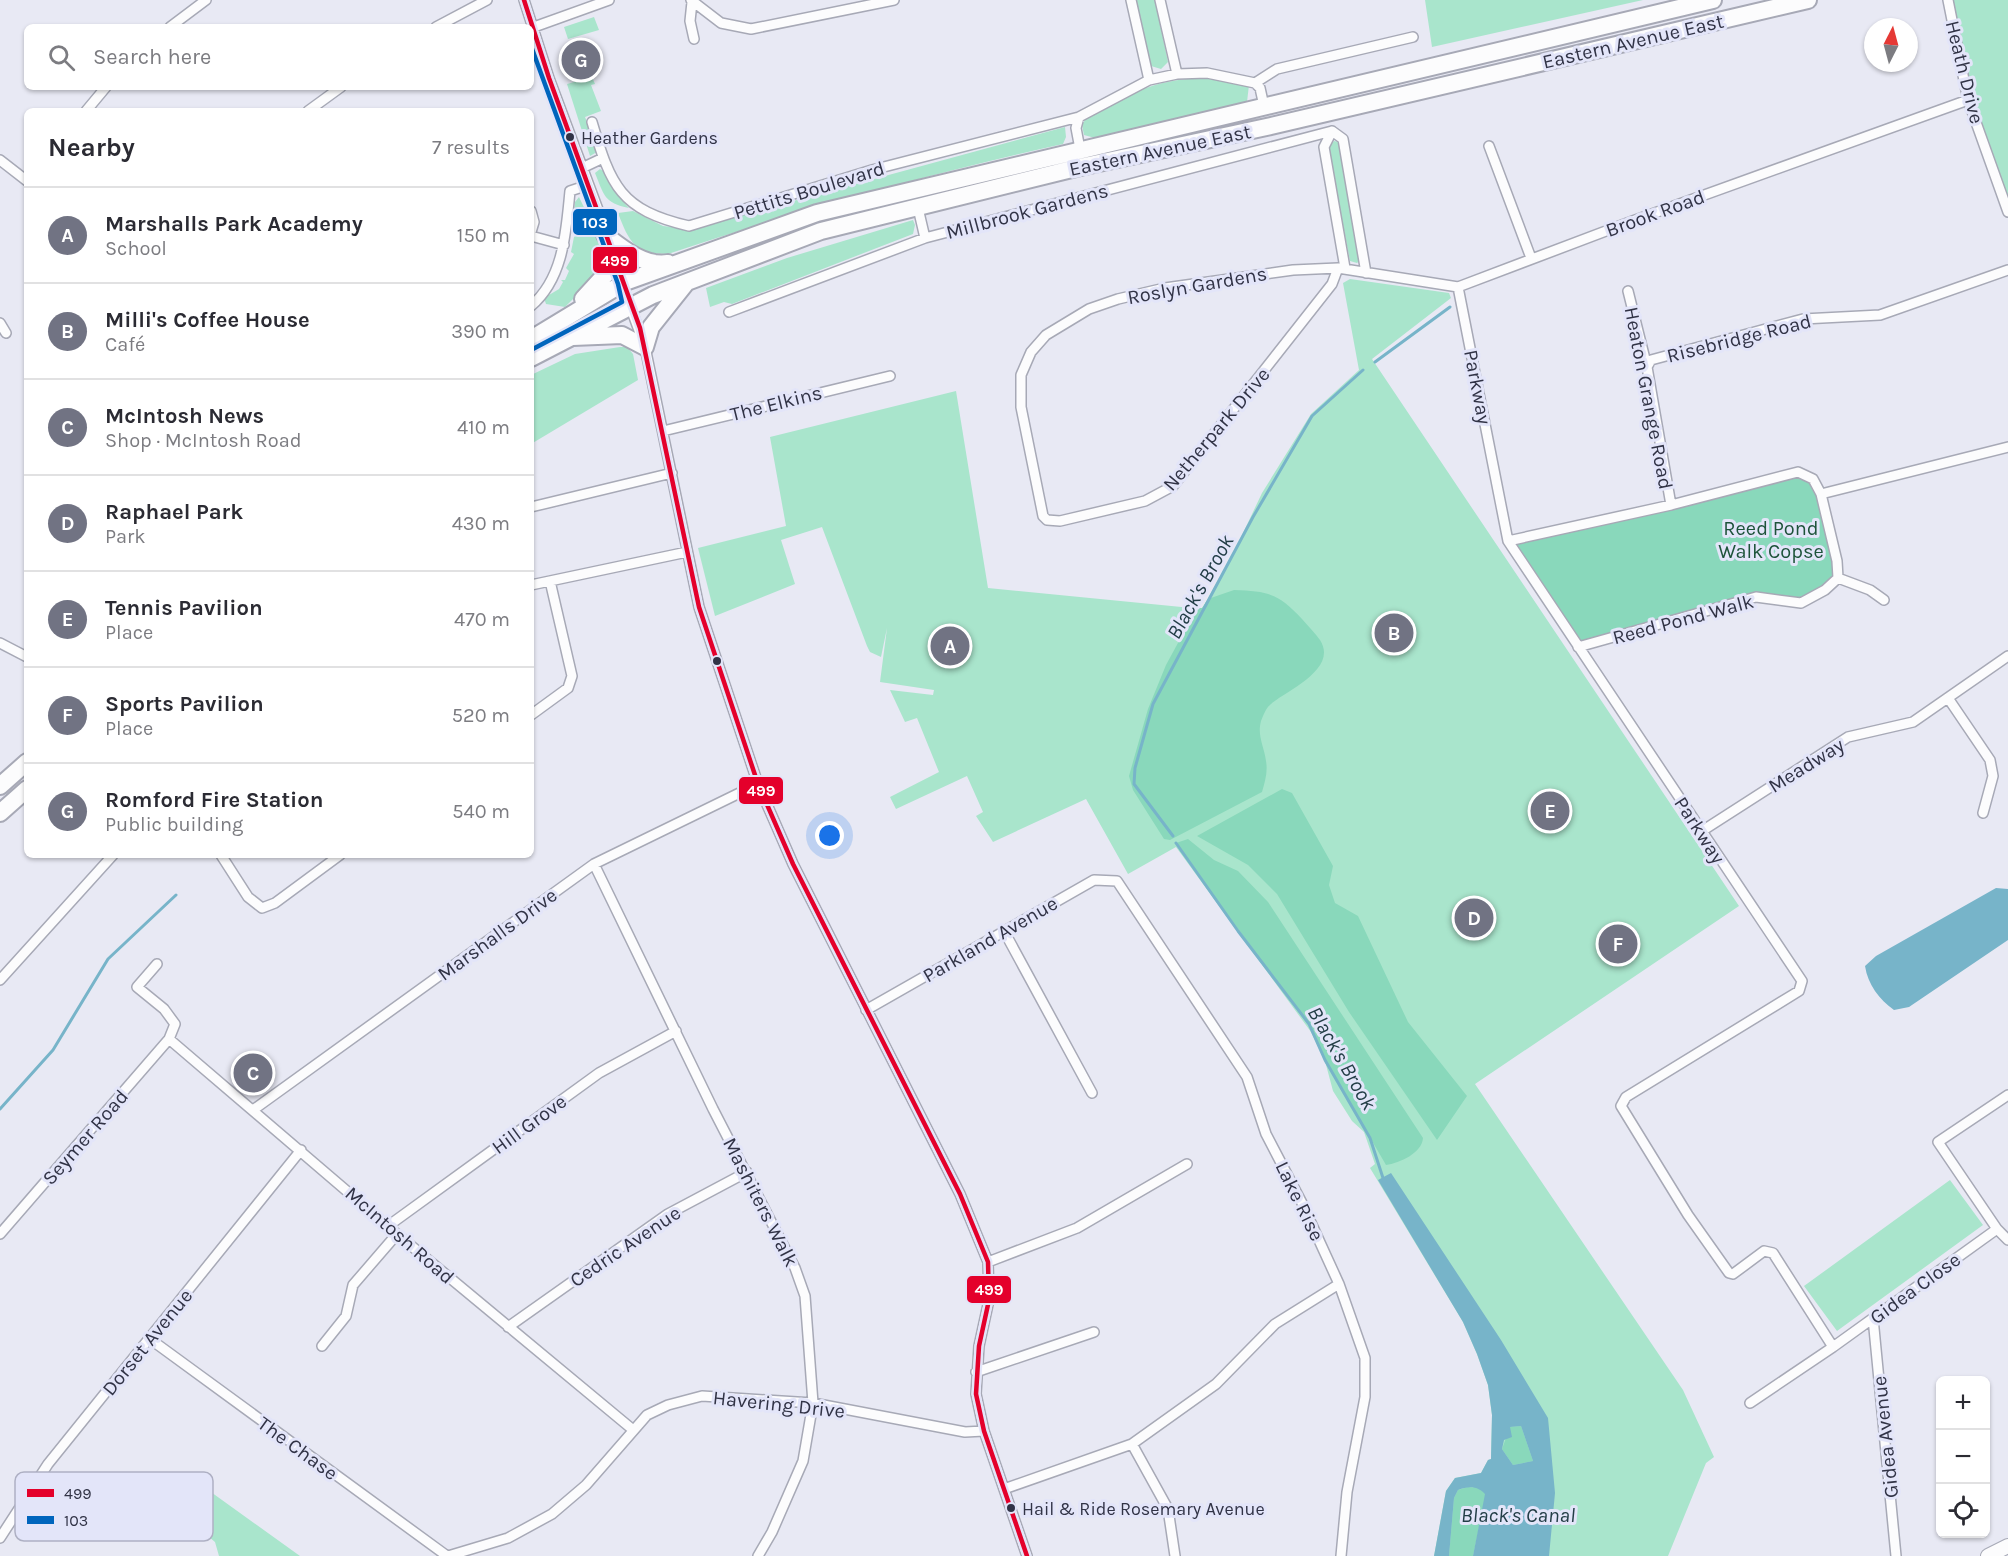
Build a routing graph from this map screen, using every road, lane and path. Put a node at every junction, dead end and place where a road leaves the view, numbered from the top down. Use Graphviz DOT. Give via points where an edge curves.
graph roads {
  1 [pos="206,0"];
  2 [pos="487,0"];
  3 [pos="524,0"];
  4 [pos="609,0"];
  5 [pos="1131,0"];
  6 [pos="1160,0"];
  7 [pos="1713,0"];
  8 [pos="1808,0"];
  9 [pos="1948,0"];
  10 [pos="692,1"];
  11 [pos="889,1"];
  12 [pos="852,5"];
  13 [pos="174,24"];
  14 [pos="442,24"];
  15 [pos="533,24"];
  16 [pos="534,27"];
  17 [pos="1413,37"];
  18 [pos="694,39"];
  19 [pos="1177,74"];
  20 [pos="1149,80"];
  21 [pos="1255,83"];
  22 [pos="104,90"];
  23 [pos="337,90"];
  24 [pos="1968,100"];
  25 [pos="1264,106"];
  26 [pos="88,108"];
  27 [pos="312,108"];
  28 [pos="1326,113"];
  29 [pos="1079,117"];
  30 [pos="592,122"];
  31 [pos="1332,131"];
  32 [pos="1489,146"];
  33 [pos="1080,150"];
  34 [pos="603,158"];
  35 [pos="0,160"];
  36 [pos="582,168"];
  37 [pos="24,179"];
  38 [pos="588,185"];
  39 [pos="918,208"];
  40 [pos="2008,212"];
  41 [pos="534,235"];
  42 [pos="605,235"];
  43 [pos="926,238"];
  44 [pos="564,245"];
  45 [pos="690,258"];
  46 [pos="1531,258"];
  47 [pos="616,263"];
  48 [pos="1341,268"];
  49 [pos="2008,270"];
  50 [pos="1366,273"];
  51 [pos="688,280"];
  52 [pos="625,282"];
  53 [pos="1458,287"];
  54 [pos="1628,291"];
  55 [pos="534,302"];
  56 [pos="630,306"];
  57 [pos="729,312"];
  58 [pos="570,313"];
  59 [pos="0,323"];
  60 [pos="6,333"];
  61 [pos="569,336"];
  62 [pos="534,337"];
  63 [pos="645,347"];
  64 [pos="534,356"];
  65 [pos="1647,367"];
  66 [pos="890,376"];
  67 [pos="663,431"];
  68 [pos="2008,447"];
  69 [pos="672,474"];
  70 [pos="1821,494"];
  71 [pos="1671,505"];
  72 [pos="534,506"];
  73 [pos="1047,520"];
  74 [pos="1508,541"];
  75 [pos="687,552"];
  76 [pos="1838,578"];
  77 [pos="550,581"];
  78 [pos="534,584"];
  79 [pos="1884,600"];
  80 [pos="0,643"];
  81 [pos="1578,646"];
  82 [pos="24,655"];
  83 [pos="2008,656"];
  84 [pos="1948,698"];
  85 [pos="534,713"];
  86 [pos="24,765"];
  87 [pos="758,784"];
  88 [pos="0,786"];
  89 [pos="24,792"];
  90 [pos="0,813"];
  91 [pos="1983,813"];
  92 [pos="1702,831"];
  93 [pos="110,858"];
  94 [pos="223,858"];
  95 [pos="336,858"];
  96 [pos="594,864"];
  97 [pos="1117,881"];
  98 [pos="1004,931"];
  99 [pos="157,964"];
  100 [pos="0,980"];
  101 [pos="866,1010"];
  102 [pos="676,1031"];
  103 [pos="169,1039"];
  104 [pos="1092,1094"];
  105 [pos="2008,1095"];
  106 [pos="253,1110"];
  107 [pos="300,1150"];
  108 [pos="1187,1164"];
  109 [pos="747,1172"];
  110 [pos="388,1226"];
  111 [pos="1997,1229"];
  112 [pos="0,1234"];
  113 [pos="397,1234"];
  114 [pos="2008,1240"];
  115 [pos="988,1262"];
  116 [pos="1340,1284"];
  117 [pos="1873,1318"];
  118 [pos="508,1327"];
  119 [pos="1095,1332"];
  120 [pos="150,1339"];
  121 [pos="322,1346"];
  122 [pos="1833,1347"];
  123 [pos="976,1372"];
  124 [pos="813,1403"];
  125 [pos="1749,1403"];
  126 [pos="632,1429"];
  127 [pos="984,1431"];
  128 [pos="1132,1444"];
  129 [pos="43,1472"];
  130 [pos="1004,1489"];
  131 [pos="15,1515"];
  132 [pos="0,1538"];
  133 [pos="2008,1546"];
  134 [pos="447,1556"];
  135 [pos="758,1556"];
  136 [pos="1027,1556"];
  137 [pos="1175,1556"];
  138 [pos="1341,1556"];
  139 [pos="1896,1556"];
  140 [pos="1988,1556"];
  1 -- 13 [label="street"];
  2 -- 14 [label="street"];
  3 -- 15 [label="street"];
  4 -- 16 [label="street"];
  5 -- 20 [label="street"];
  6 -- 19 [label="street"];
  7 -- 25 [label="highway, Eastern Avenue East"];
  8 -- 28 [label="highway, Eastern Avenue East"];
  9 -- 24 [label="street, Heath Drive"];
  10 -- 12 [label="street" via="721,23 751,28"];
  10 -- 18 [label="street" via="690,21"];
  11 -- 12 [label="street"];
  16 -- 36 [label="street"];
  17 -- 21 [label="street" via="1277,69"];
  19 -- 20 [label="street, Pettits Boulevard"];
  19 -- 21 [label="street, Pettits Boulevard" via="1207,73"];
  20 -- 29 [label="street, Pettits Boulevard"];
  21 -- 25 [label="street"];
  22 -- 26 [label="street"];
  23 -- 27 [label="street"];
  24 -- 40 [label="street, Heath Drive"];
  24 -- 46 [label="street, Brook Road"];
  25 -- 33 [label="highway, Eastern Avenue East"];
  28 -- 31 [label="street"];
  28 -- 39 [label="highway, Eastern Avenue East" via="1080,167"];
  29 -- 33 [label="street" via="1076,128"];
  29 -- 34 [label="street, Pettits Boulevard" via="872,170 689,226 660,219 632,204 617,188"];
  30 -- 34 [label="street, Pettits Boulevard"];
  31 -- 43 [label="street, Millbrook Gardens"];
  31 -- 48 [label="street" via="1324,147"];
  31 -- 50 [label="street" via="1343,139"];
  32 -- 46 [label="street"];
  33 -- 45 [label="highway, Eastern Avenue East" via="817,213"];
  34 -- 36 [label="street"];
  35 -- 37 [label="street"];
  36 -- 38 [label="street"];
  38 -- 42 [label="street"];
  38 -- 44 [label="street" via="570,190"];
  39 -- 43 [label="street"];
  39 -- 51 [label="highway, Eastern Avenue East" via="821,231"];
  41 -- 44 [label="street"];
  42 -- 45 [label="highway" via="622,249 651,263"];
  42 -- 47 [label="street"];
  43 -- 57 [label="street, Millbrook Gardens"];
  44 -- 55 [label="street" via="551,281"];
  45 -- 52 [label="highway, Eastern Avenue East"];
  46 -- 53 [label="street, Brook Road"];
  47 -- 52 [label="street"];
  47 -- 58 [label="highway"];
  48 -- 50 [label="street"];
  48 -- 73 [label="street, Netherpark Drive" via="1173,486 1145,501 1060,521"];
  48 -- 73 [label="street, Roslyn Gardens" via="1293,270 1153,290 1089,309 1046,335 1025,363 1020,391 1025,434 1041,510"];
  49 -- 65 [label="street, Risebridge Road" via="1880,315 1803,319 1651,360"];
  50 -- 53 [label="street"];
  51 -- 56 [label="highway, Eastern Avenue East"];
  51 -- 63 [label="highway" via="651,327"];
  52 -- 56 [label="highway"];
  52 -- 58 [label="highway, Eastern Avenue East"];
  53 -- 74 [label="street, Parkway"];
  54 -- 65 [label="street, Heaton Grange Road"];
  56 -- 61 [label="highway, Eastern Avenue East"];
  56 -- 63 [label="street"];
  58 -- 62 [label="highway, Eastern Avenue East"];
  59 -- 60 [label="street"];
  61 -- 63 [label="highway" via="622,335"];
  61 -- 64 [label="highway, Eastern Avenue East"];
  63 -- 67 [label="street"];
  65 -- 71 [label="street, Heaton Grange Road"];
  66 -- 67 [label="street, The Elkins"];
  67 -- 69 [label="street"];
  68 -- 70 [label="street"];
  69 -- 72 [label="street"];
  69 -- 75 [label="street"];
  70 -- 71 [label="street" via="1812,479 1798,472"];
  70 -- 76 [label="street" via="1838,561"];
  71 -- 74 [label="street"];
  74 -- 81 [label="street, Parkway"];
  75 -- 77 [label="street"];
  75 -- 87 [label="street" via="714,657"];
  76 -- 79 [label="street"];
  76 -- 81 [label="street, Reed Pond Walk" via="1801,603 1756,597"];
  77 -- 78 [label="street"];
  77 -- 85 [label="street" via="572,676 568,688"];
  80 -- 82 [label="street"];
  81 -- 92 [label="street, Parkway"];
  83 -- 84 [label="street, Meadway"];
  84 -- 91 [label="street" via="1990,760 1993,776"];
  84 -- 92 [label="street, Meadway" via="1913,722 1848,738"];
  86 -- 88 [label="highway"];
  87 -- 96 [label="street, Marshalls Drive"];
  87 -- 101 [label="street"];
  89 -- 90 [label="highway"];
  92 -- 122 [label="street, Parkway" via="1803,985 1626,1097 1621,1106 1729,1273 1764,1251 1773,1253"];
  93 -- 100 [label="street"];
  94 -- 95 [label="street" via="248,897 262,908 275,903"];
  96 -- 102 [label="street, Mashiters Walk"];
  96 -- 106 [label="street, Marshalls Drive"];
  97 -- 98 [label="street, Parkland Avenue" via="1094,880"];
  97 -- 116 [label="street, Lake Rise" via="1247,1077 1266,1134"];
  98 -- 101 [label="street, Parkland Avenue"];
  98 -- 104 [label="street"];
  99 -- 103 [label="street" via="137,987 164,1009 175,1024"];
  101 -- 115 [label="street" via="955,1184"];
  102 -- 109 [label="street, Mashiters Walk"];
  102 -- 110 [label="street, Hill Grove" via="599,1073"];
  103 -- 106 [label="street, McIntosh Road"];
  103 -- 112 [label="street, Seymer Road"];
  105 -- 111 [label="street" via="1938,1142"];
  106 -- 107 [label="street, McIntosh Road"];
  107 -- 110 [label="street, McIntosh Road"];
  107 -- 120 [label="street, Dorset Avenue"];
  108 -- 115 [label="street" via="1077,1228"];
  109 -- 118 [label="street, Cedric Avenue" via="668,1214"];
  109 -- 124 [label="street, Mashiters Walk" via="805,1296"];
  110 -- 113 [label="street, McIntosh Road"];
  111 -- 114 [label="street"];
  111 -- 117 [label="street, Gidea Close"];
  113 -- 118 [label="street, McIntosh Road"];
  113 -- 121 [label="street" via="353,1285 346,1316"];
  115 -- 123 [label="street" via="989,1300"];
  116 -- 128 [label="street" via="1275,1324 1216,1384"];
  116 -- 138 [label="street, Lake Rise" via="1365,1358 1365,1397 1347,1492"];
  117 -- 122 [label="street, Gidea Close"];
  117 -- 139 [label="street, Gidea Avenue"];
  118 -- 126 [label="street, McIntosh Road"];
  119 -- 123 [label="street"];
  120 -- 129 [label="street, Dorset Avenue"];
  120 -- 134 [label="street, The Chase"];
  122 -- 125 [label="street, Gidea Close"];
  123 -- 127 [label="street"];
  124 -- 126 [label="street, Havering Drive" via="702,1396 668,1405 647,1415"];
  124 -- 127 [label="street, Havering Drive" via="965,1432"];
  124 -- 135 [label="street, Mashiters Walk" via="803,1461"];
  126 -- 134 [label="street, Havering Drive" via="586,1485 552,1514 508,1538"];
  127 -- 130 [label="street"];
  128 -- 130 [label="street"];
  128 -- 137 [label="street" via="1168,1509"];
  130 -- 136 [label="street"];
  131 -- 132 [label="street, Dorset Avenue"];
  133 -- 140 [label="main road"];
}
